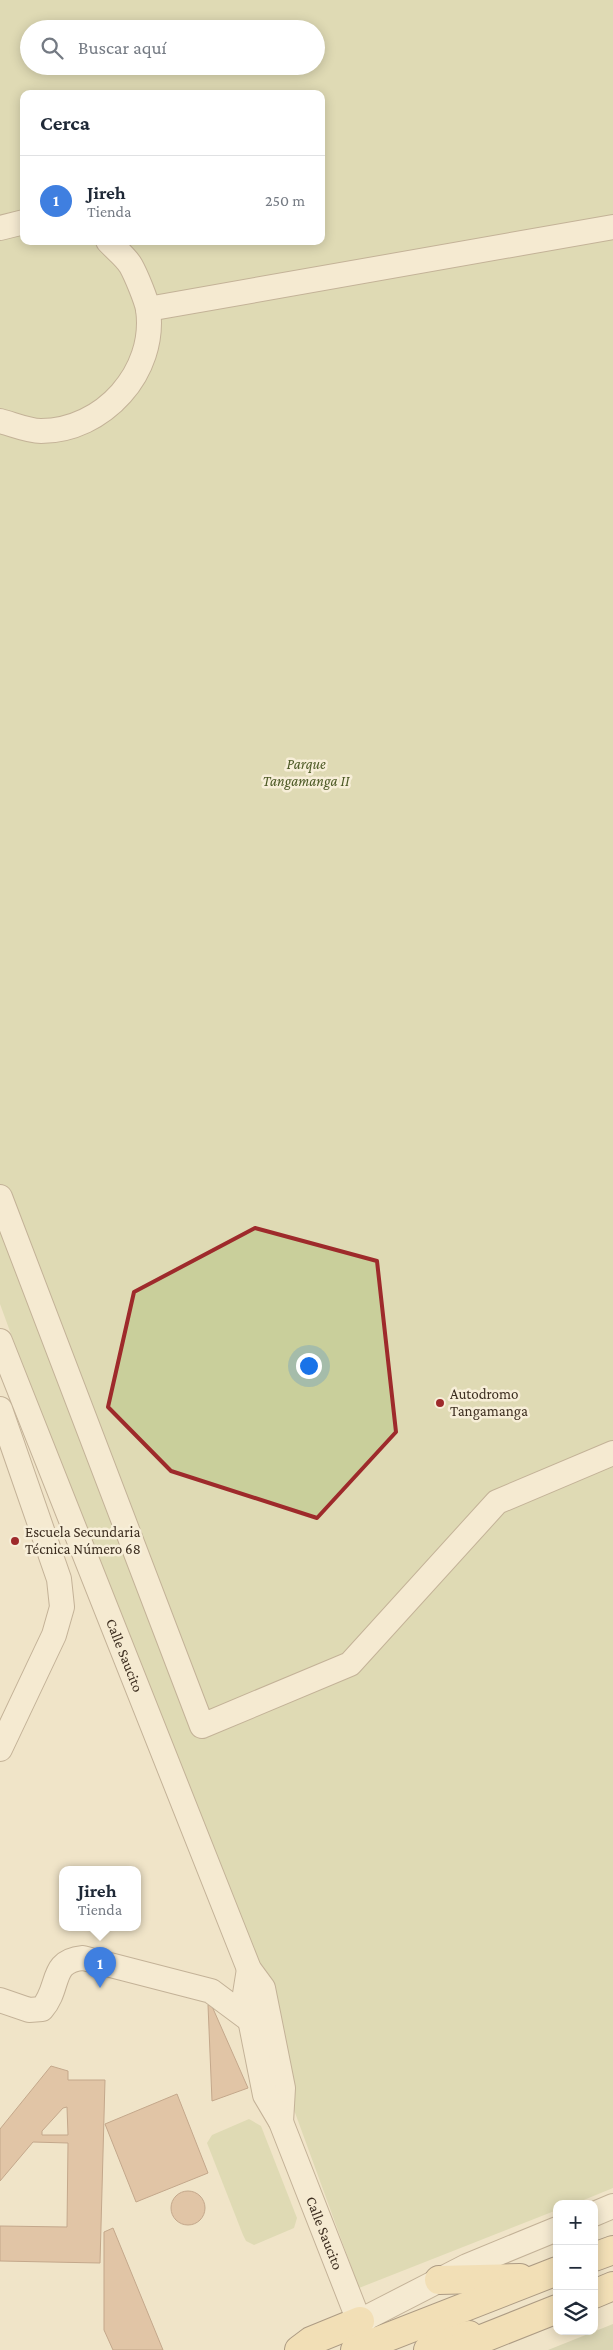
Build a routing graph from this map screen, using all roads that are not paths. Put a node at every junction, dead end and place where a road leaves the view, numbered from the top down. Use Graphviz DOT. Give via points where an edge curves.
graph roads {
  1 [pos="20,223"];
  2 [pos="613,227"];
  3 [pos="0,228"];
  4 [pos="112,245"];
  5 [pos="148,309"];
  6 [pos="0,421"];
  7 [pos="0,1197"];
  8 [pos="0,1341"];
  9 [pos="0,1409"];
  10 [pos="42,1450"];
  11 [pos="613,1453"];
  12 [pos="9,1457"];
  13 [pos="0,1749"];
  14 [pos="248,1969"];
  15 [pos="0,2000"];
  16 [pos="250,2019"];
  17 [pos="274,2045"];
  18 [pos="281,2122"];
  19 [pos="613,2206"];
  20 [pos="598,2212"];
  21 [pos="553,2231"];
  22 [pos="548,2274"];
  23 [pos="439,2280"];
  24 [pos="613,2286"];
  25 [pos="598,2292"];
  26 [pos="553,2311"];
  27 [pos="509,2328"];
  28 [pos="364,2342"];
  29 [pos="299,2350"];
  30 [pos="428,2350"];
  31 [pos="454,2350"];
  1 -- 3 [label="street"];
  2 -- 5 [label="street"];
  4 -- 5 [label="street" via="131,266"];
  5 -- 6 [label="street" via="147,346 133,380 109,408 76,426 40,432"];
  7 -- 11 [label="street" via="202,1726 350,1664 497,1502"];
  8 -- 10 [label="street, Calle Saucito"];
  9 -- 12 [label="street"];
  10 -- 12 [label="street"];
  10 -- 14 [label="street, Calle Saucito"];
  12 -- 13 [label="street" via="59,1579 62,1607 54,1635"];
  14 -- 16 [label="street, Calle Saucito" via="245,1994"];
  14 -- 17 [label="street, Calle Saucito" via="264,1988"];
  15 -- 16 [label="street" via="29,2010 42,2008 51,1999 60,1967 69,1959 83,1958 211,1990"];
  16 -- 17 [label="street"];
  16 -- 18 [label="street, Calle Saucito" via="265,2095"];
  17 -- 18 [label="street, Calle Saucito" via="283,2088"];
  18 -- 28 [label="street, Calle Saucito"];
  19 -- 20 [label="street"];
  21 -- 23 [label="street"];
  22 -- 23 [label="main road"];
  22 -- 28 [label="main road"];
  23 -- 28 [label="street"];
  24 -- 25 [label="main road"];
  26 -- 27 [label="main road"];
  27 -- 30 [label="main road" via="468,2335"];
  27 -- 31 [label="main road"];
  28 -- 29 [label="main road" via="311,2341"];
}
